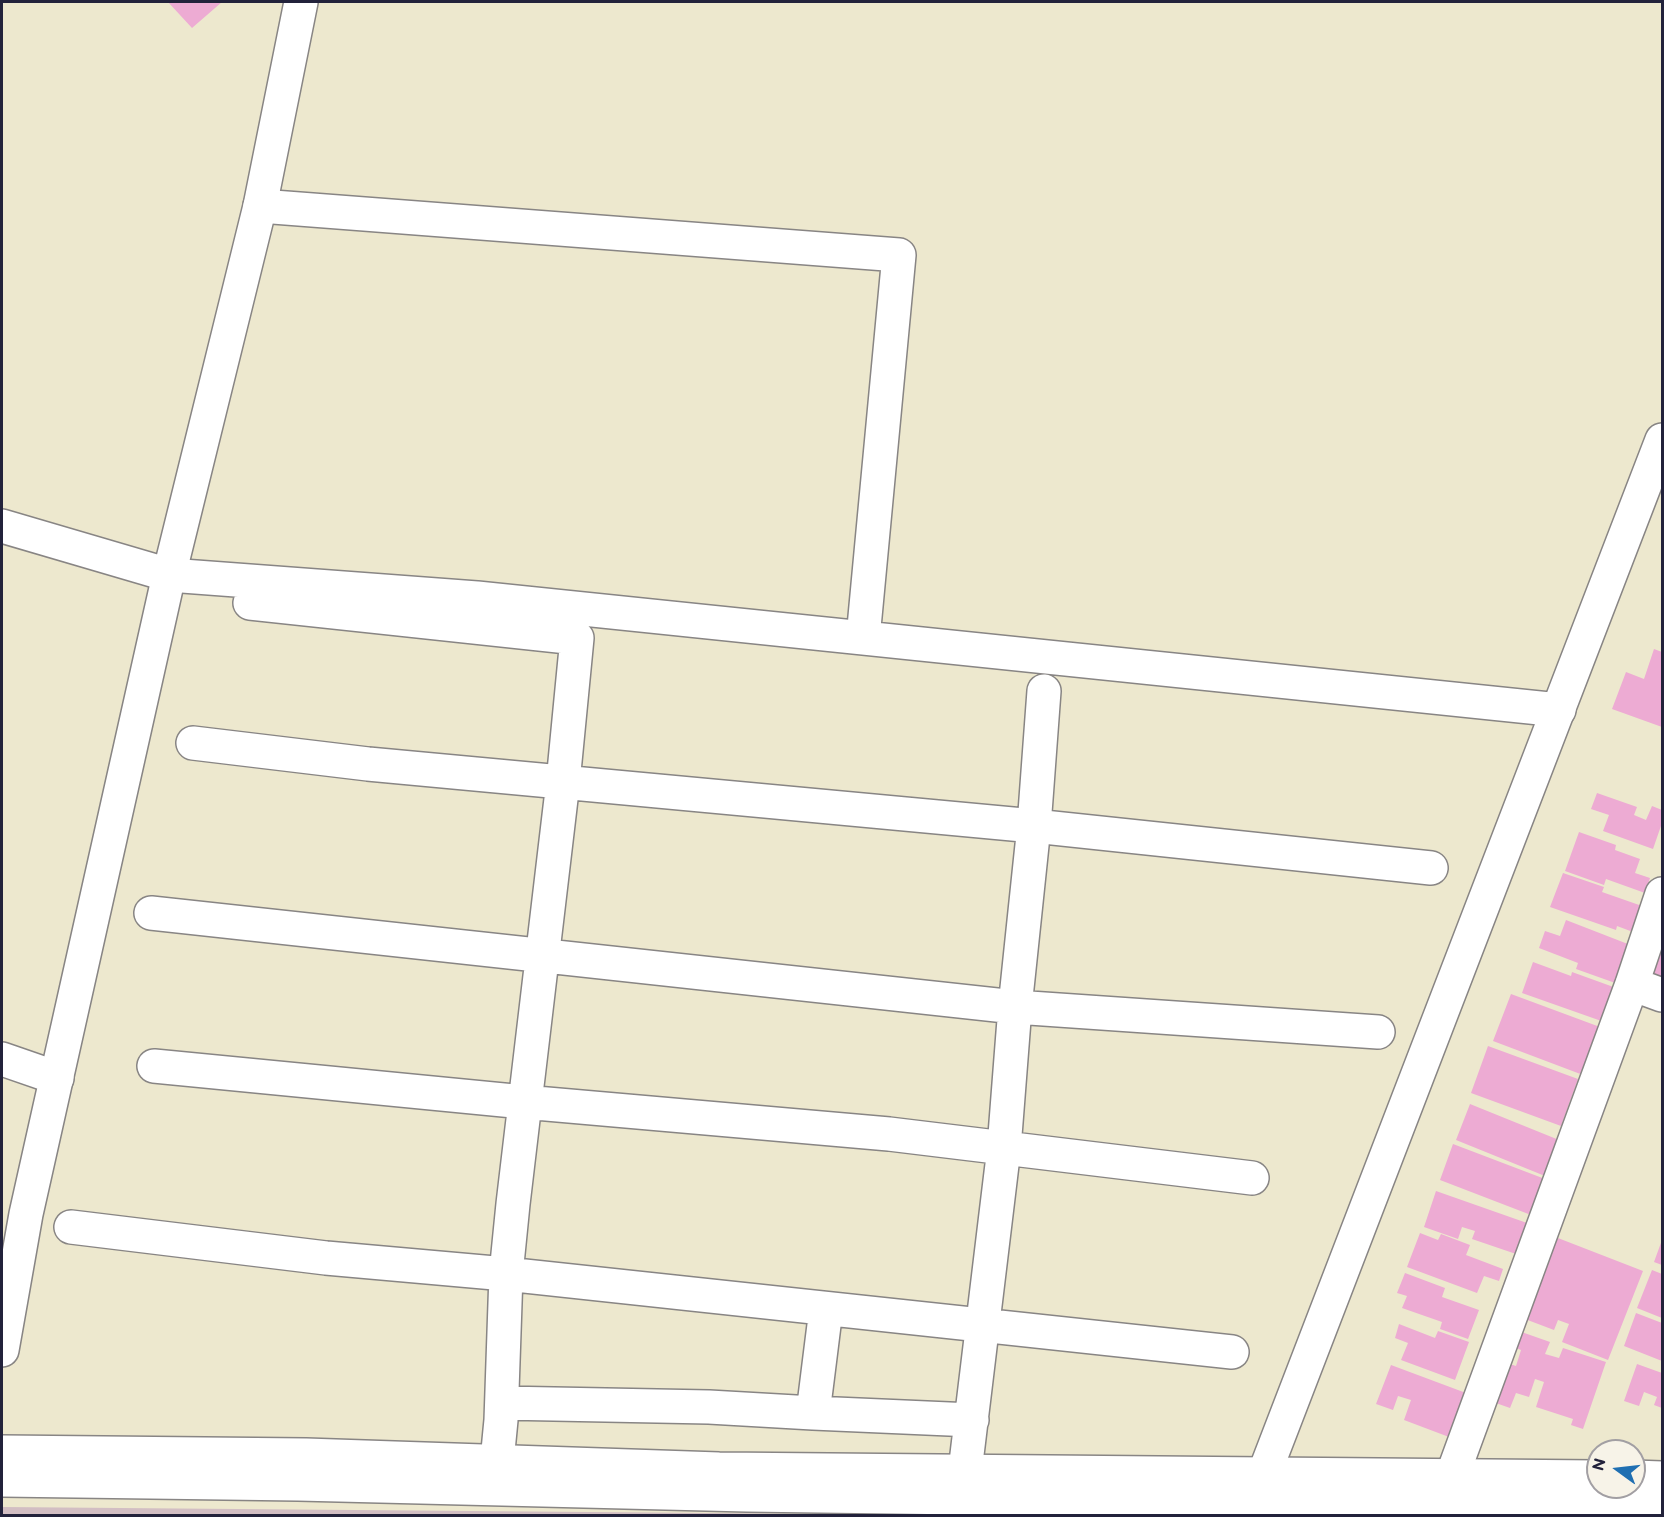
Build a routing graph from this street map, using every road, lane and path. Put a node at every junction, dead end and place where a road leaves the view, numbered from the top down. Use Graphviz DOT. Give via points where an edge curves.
graph roads {
  1 [pos="301,2"];
  2 [pos="260,206"];
  3 [pos="1662,440"];
  4 [pos="2,526"];
  5 [pos="169,575"];
  6 [pos="241,602"];
  7 [pos="863,638"];
  8 [pos="1044,691"];
  9 [pos="1559,710"];
  10 [pos="193,743"];
  11 [pos="563,782"];
  12 [pos="1035,826"];
  13 [pos="1431,868"];
  14 [pos="1662,894"];
  15 [pos="151,913"];
  16 [pos="542,955"];
  17 [pos="1632,984"];
  18 [pos="1662,995"];
  19 [pos="1015,1007"];
  20 [pos="1378,1032"];
  21 [pos="2,1059"];
  22 [pos="154,1065"];
  23 [pos="57,1078"];
  24 [pos="524,1102"];
  25 [pos="1004,1148"];
  26 [pos="1252,1178"];
  27 [pos="71,1227"];
  28 [pos="506,1274"];
  29 [pos="826,1309"];
  30 [pos="984,1326"];
  31 [pos="2,1350"];
  32 [pos="1232,1352"];
  33 [pos="502,1403"];
  34 [pos="813,1413"];
  35 [pos="972,1420"];
  36 [pos="2,1452"];
  37 [pos="497,1461"];
  38 [pos="965,1471"];
  39 [pos="1452,1476"];
  40 [pos="1586,1477"];
  41 [pos="1646,1477"];
  42 [pos="1662,1478"];
  43 [pos="2,1480"];
  44 [pos="1255,1497"];
  45 [pos="1662,1502"];
  1 -- 2 [label="street"];
  2 -- 5 [label="street"];
  2 -- 7 [label="street" via="899,255"];
  3 -- 9 [label="street"];
  4 -- 5 [label="street"];
  5 -- 7 [label="street" via="477,598"];
  5 -- 23 [label="street"];
  6 -- 11 [label="street" via="578,638"];
  7 -- 9 [label="street"];
  8 -- 12 [label="street"];
  9 -- 44 [label="street"];
  10 -- 11 [label="street"];
  11 -- 12 [label="street"];
  11 -- 16 [label="street"];
  12 -- 13 [label="street"];
  12 -- 19 [label="street"];
  14 -- 17 [label="street"];
  15 -- 16 [label="street"];
  16 -- 19 [label="street"];
  16 -- 24 [label="street"];
  17 -- 18 [label="street"];
  17 -- 39 [label="street"];
  19 -- 20 [label="street"];
  19 -- 25 [label="street"];
  21 -- 23 [label="street"];
  22 -- 24 [label="street"];
  23 -- 31 [label="street" via="26,1214"];
  24 -- 25 [label="street"];
  24 -- 28 [label="street"];
  25 -- 26 [label="street"];
  25 -- 30 [label="street"];
  27 -- 28 [label="street" via="326,1258"];
  28 -- 29 [label="street"];
  28 -- 33 [label="street"];
  29 -- 30 [label="street"];
  29 -- 34 [label="street"];
  30 -- 32 [label="street"];
  30 -- 35 [label="street"];
  33 -- 34 [label="street"];
  33 -- 37 [label="street"];
  34 -- 35 [label="street"];
  35 -- 38 [label="street"];
  36 -- 37 [label="street"];
  37 -- 38 [label="street"];
  38 -- 44 [label="street"];
  39 -- 40 [label="street"];
  39 -- 44 [label="street"];
  41 -- 42 [label="street"];
  43 -- 44 [label="street" via="758,1496"];
  44 -- 45 [label="street"];
}
